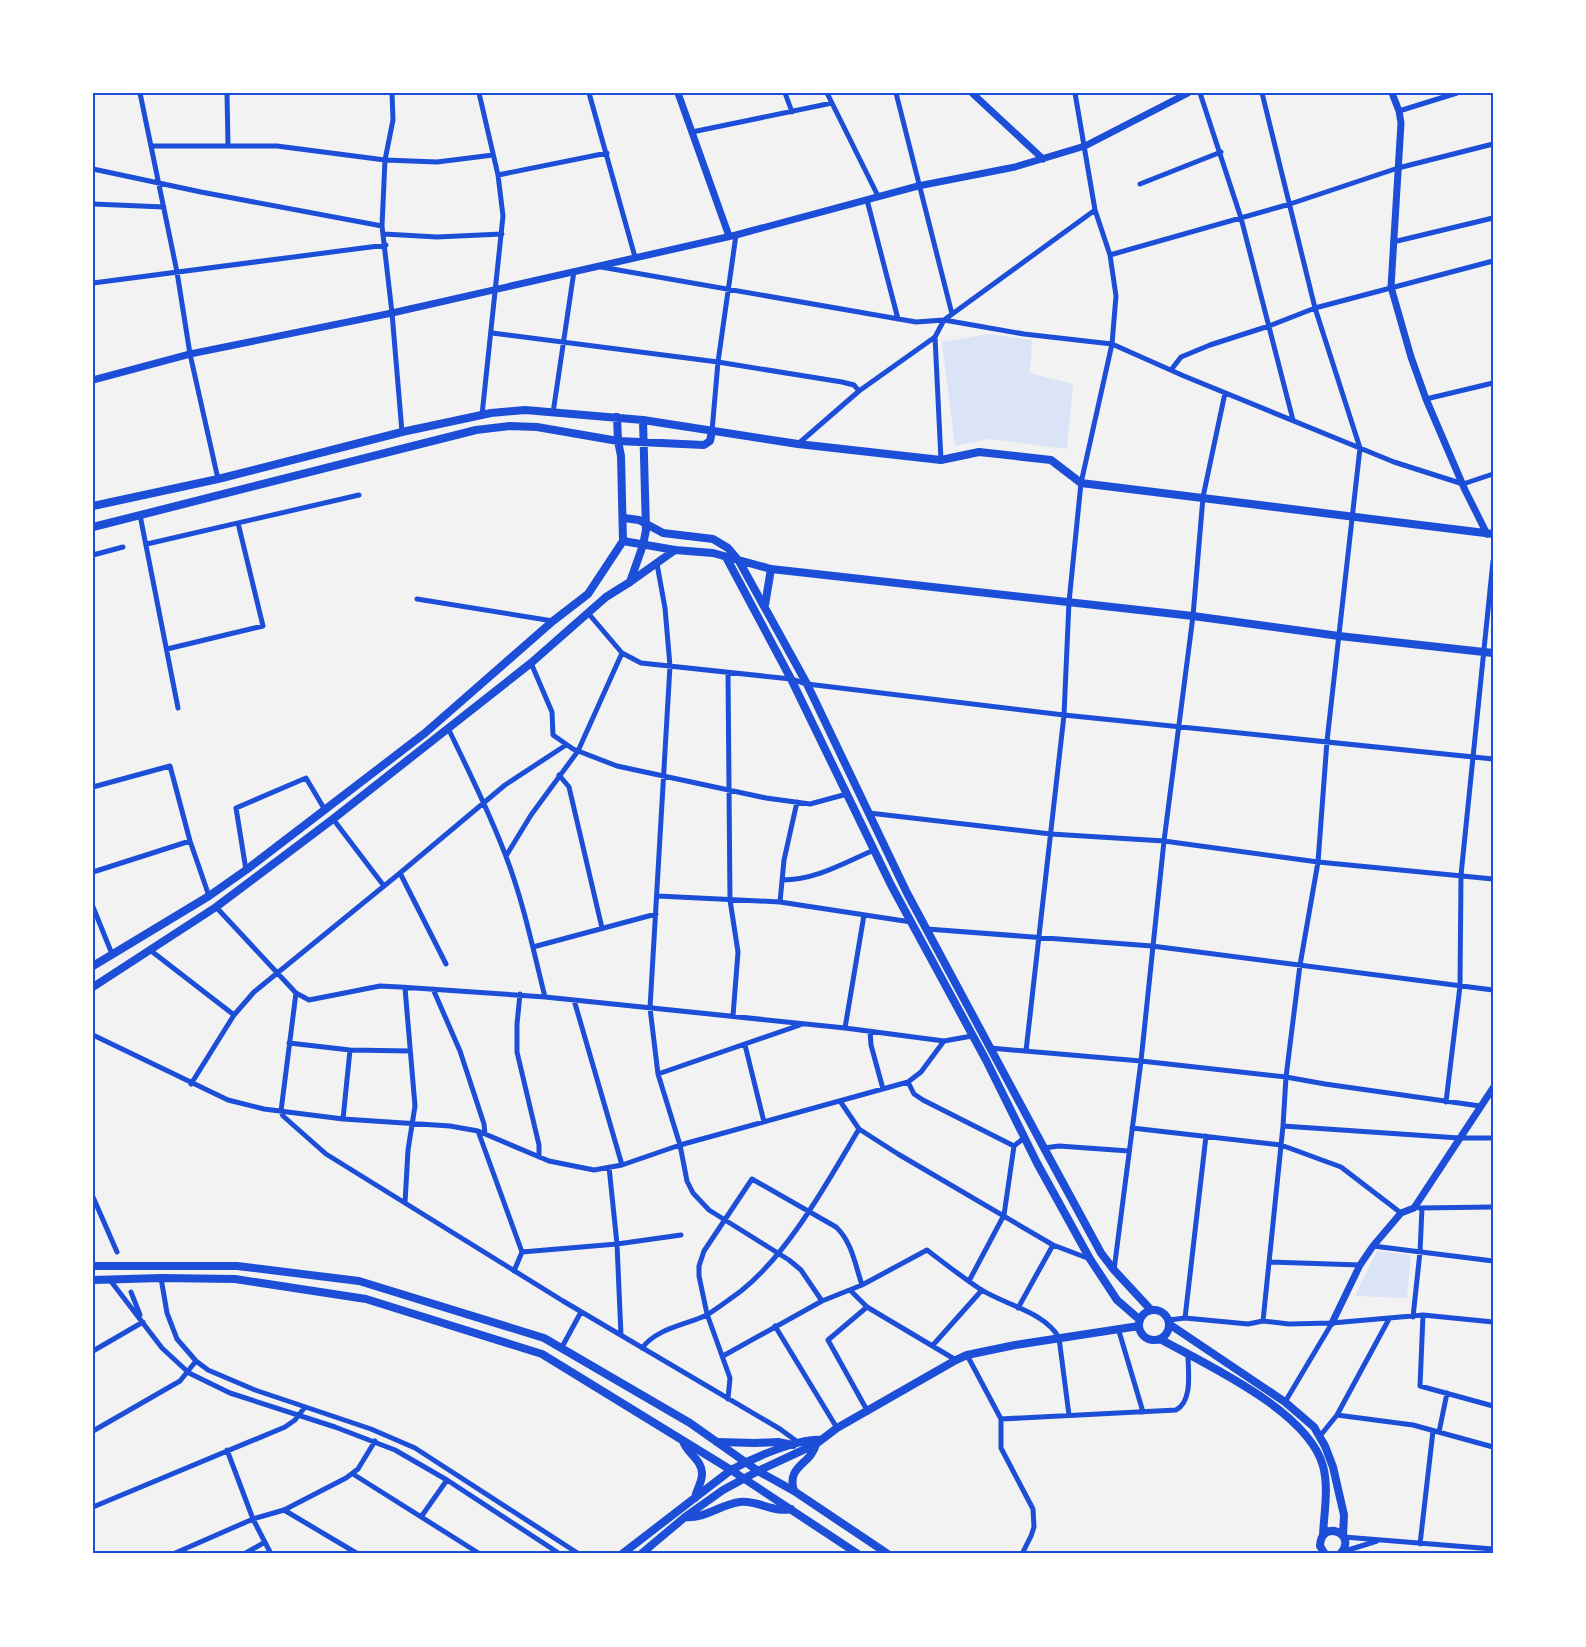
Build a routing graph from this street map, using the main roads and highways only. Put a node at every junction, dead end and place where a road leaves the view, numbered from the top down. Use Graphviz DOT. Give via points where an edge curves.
graph roads {
  1 [pos="617,417"];
  2 [pos="644,420"];
  3 [pos="712,431"];
  4 [pos="618,441"];
  5 [pos="644,442"];
  6 [pos="93,506"];
  7 [pos="624,518"];
  8 [pos="646,524"];
  9 [pos="93,527"];
  10 [pos="1490,534"];
  11 [pos="623,541"];
  12 [pos="644,545"];
  13 [pos="675,550"];
  14 [pos="726,556"];
  15 [pos="739,561"];
  16 [pos="771,569"];
  17 [pos="630,582"];
  18 [pos="765,605"];
  19 [pos="1493,653"];
  20 [pos="93,966"];
  21 [pos="93,987"];
  22 [pos="93,1266"];
  23 [pos="93,1280"];
  24 [pos="1151,1310"];
  25 [pos="1169,1322"];
  26 [pos="1139,1323"];
  27 [pos="1160,1339"];
  28 [pos="683,1441"];
  29 [pos="717,1442"];
  30 [pos="819,1442"];
  31 [pos="796,1444"];
  32 [pos="746,1462"];
  33 [pos="730,1470"];
  34 [pos="758,1471"];
  35 [pos="743,1479"];
  36 [pos="794,1491"];
  37 [pos="695,1498"];
  38 [pos="791,1509"];
  39 [pos="685,1517"];
  40 [pos="1343,1537"];
  41 [pos="1321,1538"];
  42 [pos="1341,1553"];
  43 [pos="622,1554"];
  44 [pos="641,1554"];
  45 [pos="858,1554"];
  46 [pos="888,1554"];
  47 [pos="1314,1554"];
  48 [pos="1325,1554"];
  1 -- 2 [label="main road"];
  1 -- 4 [label="main road"];
  1 -- 6 [label="main road" via="525,410 482,415"];
  2 -- 3 [label="main road"];
  2 -- 5 [label="main road"];
  3 -- 5 [label="main road" via="710,441 704,445"];
  3 -- 10 [label="main road" via="941,460 979,452 1051,460 1081,483"];
  4 -- 5 [label="main road"];
  4 -- 7 [label="main road"];
  4 -- 9 [label="main road" via="537,427 476,430"];
  5 -- 8 [label="main road"];
  7 -- 8 [label="main road"];
  7 -- 11 [label="main road"];
  8 -- 12 [label="main road"];
  8 -- 15 [label="main road" via="663,533 713,539"];
  11 -- 12 [label="main road"];
  11 -- 20 [label="main road" via="588,594 425,733 209,896"];
  12 -- 13 [label="main road"];
  12 -- 17 [label="main road"];
  13 -- 14 [label="main road"];
  13 -- 17 [label="main road"];
  14 -- 15 [label="main road"];
  14 -- 26 [label="main road" via="1024,1138 1090,1259 1117,1300"];
  15 -- 16 [label="main road"];
  15 -- 18 [label="main road"];
  16 -- 18 [label="main road"];
  16 -- 19 [label="main road"];
  17 -- 21 [label="main road" via="606,597 531,663 333,819 216,907"];
  18 -- 24 [label="main road" via="907,893 1101,1253"];
  22 -- 29 [label="main road" via="237,1266 359,1281 544,1338"];
  23 -- 28 [label="main road" via="235,1279 366,1299 542,1354"];
  24 -- 25 [label="main road" via="1161,1311"];
  24 -- 26 [label="main road"];
  25 -- 27 [label="main road" via="1167,1333"];
  25 -- 40 [label="main road" via="1284,1402 1320,1436 1333,1467 1344,1515"];
  26 -- 27 [label="main road" via="1146,1338"];
  26 -- 30 [label="main road" via="967,1355"];
  27 -- 41 [label="main road" via="1276,1408 1313,1445 1325,1475"];
  28 -- 33 [label="main road"];
  28 -- 37 [label="main road" via="702,1472"];
  29 -- 31 [label="main road"];
  29 -- 32 [label="main road"];
  30 -- 31 [label="main road" via="812,1439"];
  30 -- 34 [label="main road"];
  30 -- 36 [label="main road" via="795,1471"];
  31 -- 32 [label="main road"];
  32 -- 33 [label="main road"];
  32 -- 34 [label="main road"];
  33 -- 35 [label="main road"];
  33 -- 37 [label="main road"];
  34 -- 35 [label="main road"];
  34 -- 36 [label="main road"];
  35 -- 38 [label="main road"];
  35 -- 39 [label="main road"];
  36 -- 46 [label="main road"];
  37 -- 43 [label="main road"];
  38 -- 39 [label="main road" via="743,1501"];
  38 -- 45 [label="main road"];
  39 -- 44 [label="main road"];
  40 -- 41 [label="main road" via="1334,1531"];
  40 -- 42 [label="main road"];
  41 -- 47 [label="main road"];
  41 -- 48 [label="main road"];
}
